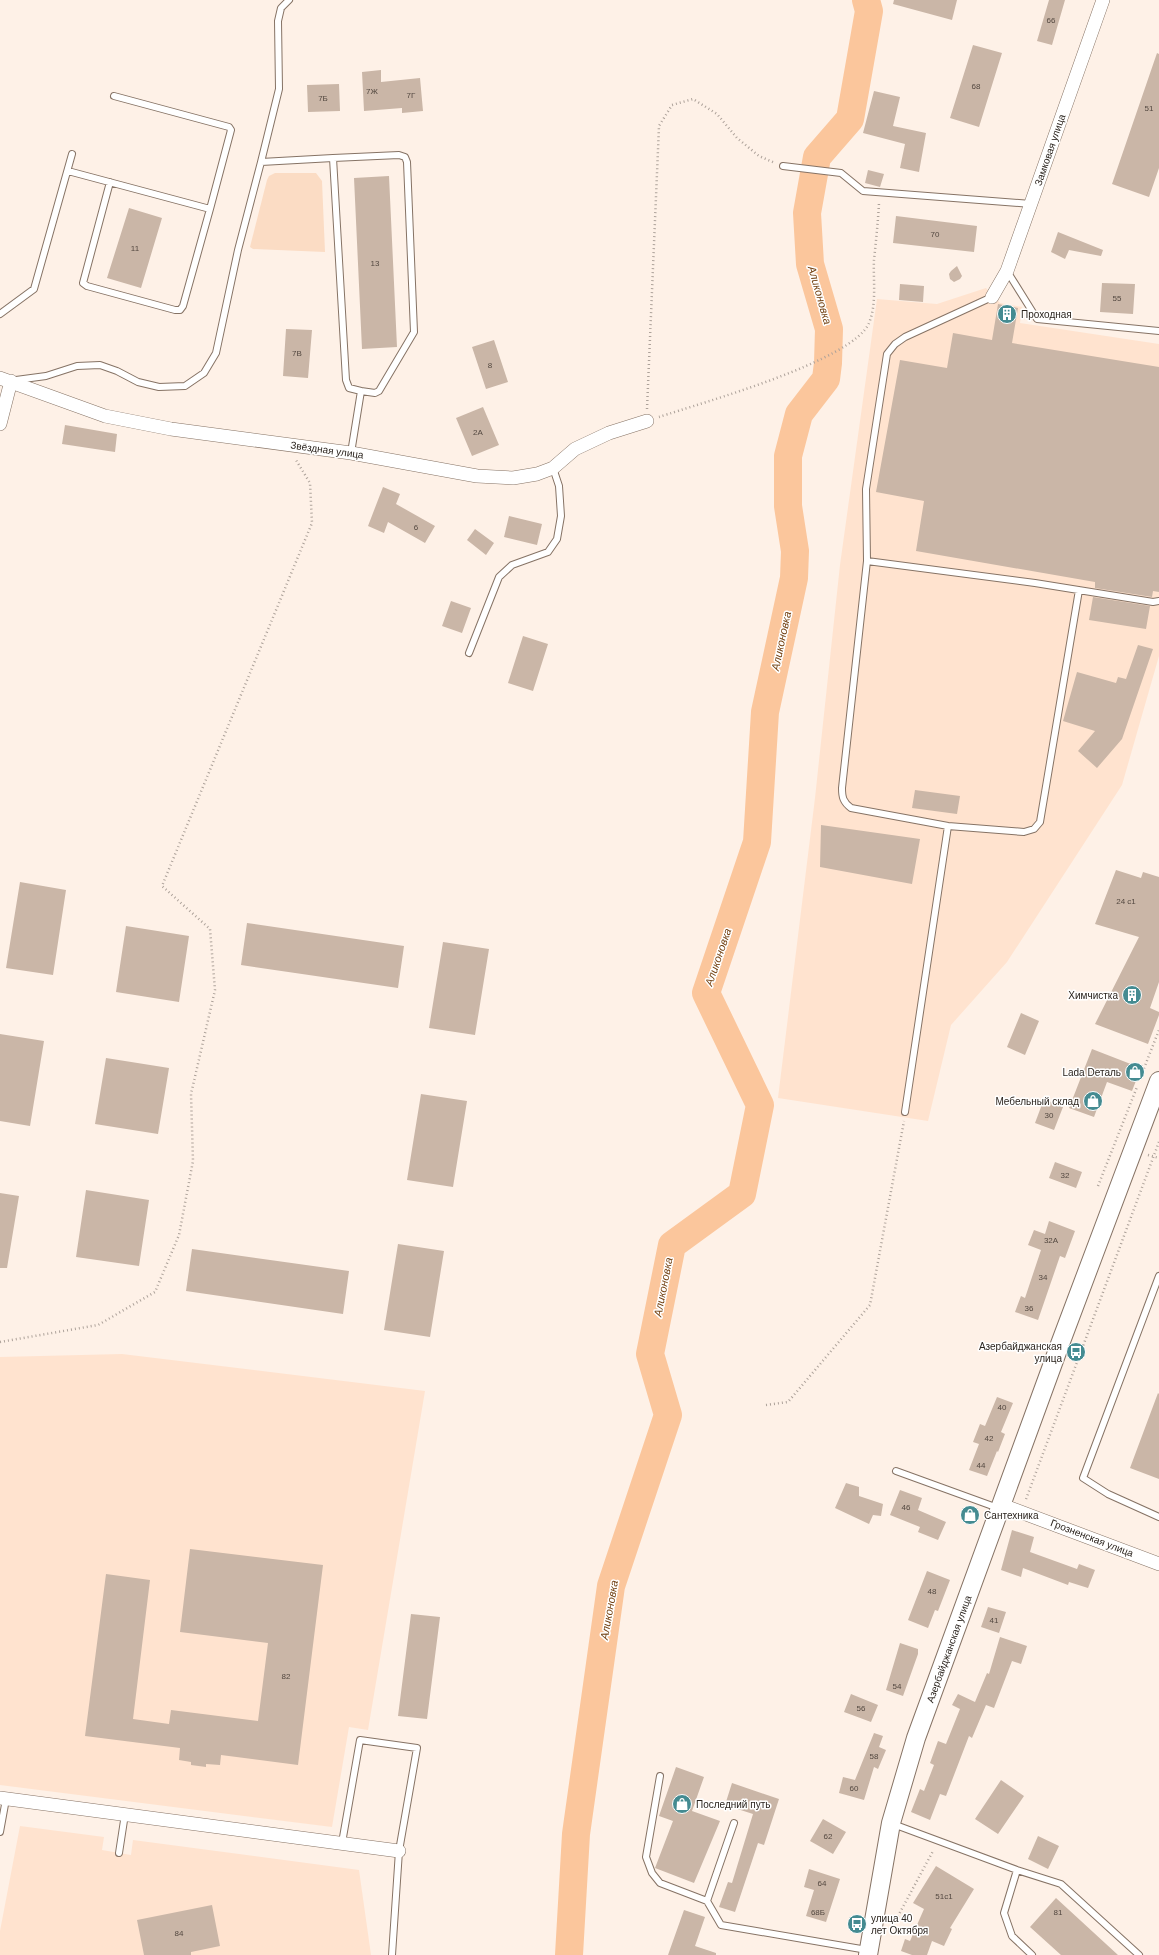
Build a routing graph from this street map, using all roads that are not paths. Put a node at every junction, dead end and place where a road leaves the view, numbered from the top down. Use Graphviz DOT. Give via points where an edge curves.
graph roads {
  1 [pos="289,0"];
  2 [pos="1103,0"];
  3 [pos="114,96"];
  4 [pos="72,154"];
  5 [pos="333,158"];
  6 [pos="261,162"];
  7 [pos="784,166"];
  8 [pos="68,171"];
  9 [pos="110,182"];
  10 [pos="1031,204"];
  11 [pos="210,209"];
  12 [pos="1007,271"];
  13 [pos="992,297"];
  14 [pos="0,314"];
  15 [pos="1159,331"];
  16 [pos="5,379"];
  17 [pos="361,391"];
  18 [pos="647,421"];
  19 [pos="0,424"];
  20 [pos="351,453"];
  21 [pos="553,468"];
  22 [pos="868,561"];
  23 [pos="1079,590"];
  24 [pos="1159,601"];
  25 [pos="469,653"];
  26 [pos="948,826"];
  27 [pos="1159,1081"];
  28 [pos="905,1112"];
  29 [pos="1159,1276"];
  30 [pos="896,1471"];
  31 [pos="1001,1507"];
  32 [pos="1159,1517"];
  33 [pos="1159,1564"];
  34 [pos="660,1776"];
  35 [pos="3,1798"];
  36 [pos="125,1814"];
  37 [pos="734,1823"];
  38 [pos="891,1823"];
  39 [pos="0,1832"];
  40 [pos="342,1843"];
  41 [pos="399,1851"];
  42 [pos="119,1853"];
  43 [pos="1017,1870"];
  44 [pos="707,1901"];
  45 [pos="868,1953"];
  46 [pos="392,1955"];
  47 [pos="1032,1955"];
  48 [pos="1139,1955"];
  1 -- 6 [label="lane" via="282,8 278,20 278,89"];
  2 -- 10 [label="street, Замковая улица"];
  3 -- 11 [label="lane" via="229,127 231,130"];
  4 -- 8 [label="lane"];
  5 -- 6 [label="lane"];
  5 -- 17 [label="lane" via="346,380 350,388"];
  5 -- 17 [label="lane" via="399,155 405,157 407,162 414,332 379,391"];
  6 -- 16 [label="lane" via="238,250 216,353 204,374 186,386 159,387 138,382 100,365 77,366 46,376"];
  7 -- 10 [label="lane" via="841,173 863,191"];
  8 -- 9 [label="lane"];
  8 -- 14 [label="lane" via="34,289"];
  9 -- 11 [label="lane"];
  9 -- 11 [label="lane" via="83,283 86,286 167,308 180,310 183,306"];
  10 -- 12 [label="street, Замковая улица"];
  12 -- 13 [label="street, Замковая улица"];
  12 -- 15 [label="lane" via="1037,319"];
  13 -- 22 [label="lane" via="905,337 887,354 866,489"];
  16 -- 19 [label="street"];
  16 -- 20 [label="street, Звёздная улица" via="105,416 171,429"];
  17 -- 20 [label="lane"];
  18 -- 21 [label="street, Звёздная улица" via="609,433 576,449"];
  20 -- 21 [label="street, Звёздная улица" via="477,476 513,478"];
  21 -- 25 [label="lane" via="559,486 561,516 557,539 548,552 512,565 499,577"];
  22 -- 23 [label="lane"];
  22 -- 26 [label="lane" via="842,797 851,808"];
  23 -- 24 [label="lane"];
  23 -- 26 [label="lane" via="1040,822 1034,829 1024,832"];
  26 -- 28 [label="lane"];
  27 -- 31 [label="main road, Азербайджанская улица"];
  29 -- 32 [label="lane" via="1083,1478 1108,1494"];
  30 -- 31 [label="lane"];
  31 -- 33 [label="street, Грозненская улица" via="1019,1511"];
  31 -- 38 [label="main road, Азербайджанская улица" via="916,1738"];
  34 -- 44 [label="lane" via="646,1857 652,1873 660,1883"];
  35 -- 36 [label="street"];
  35 -- 39 [label="lane"];
  36 -- 40 [label="street"];
  36 -- 42 [label="lane"];
  37 -- 44 [label="lane"];
  38 -- 43 [label="lane"];
  38 -- 45 [label="main road, Азербайджанская улица"];
  40 -- 41 [label="street"];
  40 -- 41 [label="lane" via="360,1740 417,1748"];
  41 -- 46 [label="lane"];
  43 -- 47 [label="lane" via="1004,1913 1012,1936"];
  43 -- 48 [label="lane" via="1061,1884"];
  44 -- 45 [label="lane" via="721,1924"];
}
